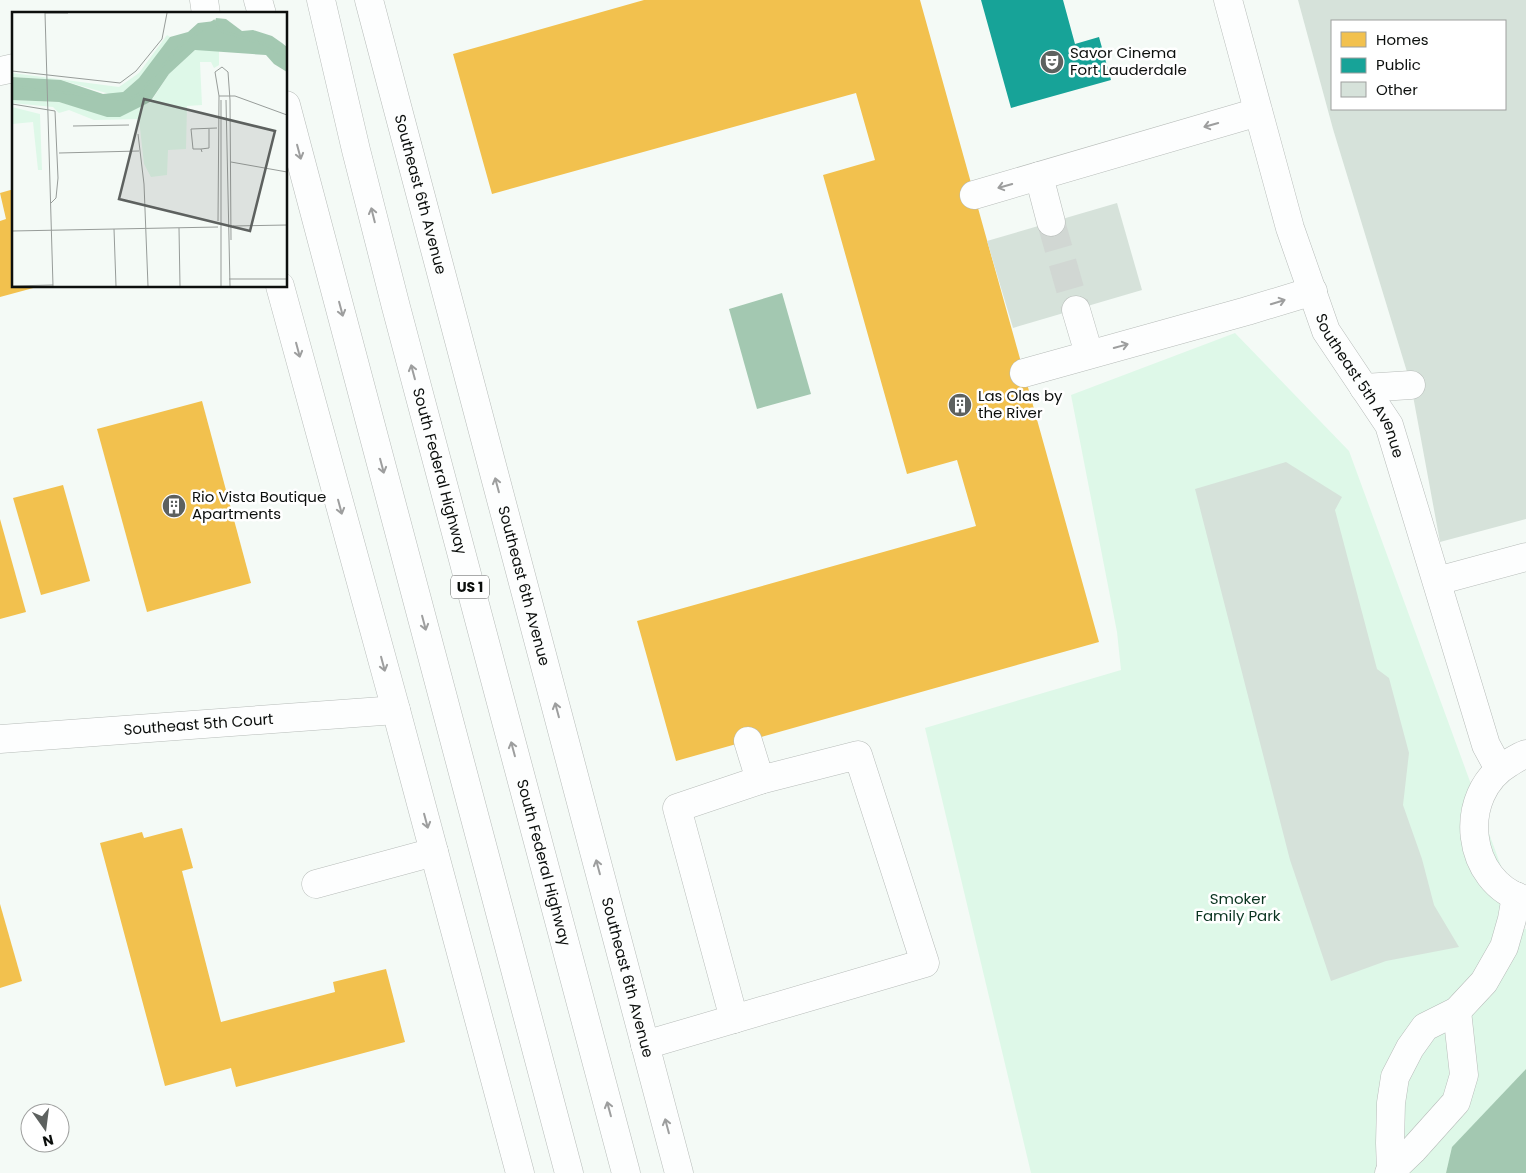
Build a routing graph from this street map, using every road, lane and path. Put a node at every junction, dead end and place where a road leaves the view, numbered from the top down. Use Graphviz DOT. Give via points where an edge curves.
graph roads {
  1 [pos="321,0"];
  2 [pos="369,0"];
  3 [pos="1228,0"];
  4 [pos="1258,112"];
  5 [pos="288,113"];
  6 [pos="1039,176"];
  7 [pos="974,195"];
  8 [pos="1051,222"];
  9 [pos="281,288"];
  10 [pos="1313,291"];
  11 [pos="1076,310"];
  12 [pos="1089,354"];
  13 [pos="1024,374"];
  14 [pos="1411,385"];
  15 [pos="1364,388"];
  16 [pos="1526,557"];
  17 [pos="1437,581"];
  18 [pos="396,710"];
  19 [pos="0,739"];
  20 [pos="748,741"];
  21 [pos="1526,754"];
  22 [pos="1499,769"];
  23 [pos="760,780"];
  24 [pos="434,852"];
  25 [pos="316,884"];
  26 [pos="1521,898"];
  27 [pos="1457,1011"];
  28 [pos="734,1019"];
  29 [pos="645,1045"];
  30 [pos="1390,1172"];
  31 [pos="520,1173"];
  32 [pos="569,1173"];
  33 [pos="626,1173"];
  34 [pos="679,1173"];
  33 -- 1 [label="street, South Federal Highway / US 1, one-way" via="396,307"];
  29 -- 2 [label="street, Southeast 6th Avenue, one-way"];
  3 -- 4 [label="street, Southeast 5th Avenue"];
  4 -- 6 [label="street, one-way"];
  4 -- 10 [label="street, Southeast 5th Avenue" via="1290,228"];
  5 -- 32 [label="street, one-way"];
  6 -- 7 [label="street, one-way"];
  6 -- 8 [label="street"];
  9 -- 18 [label="street, one-way"];
  12 -- 10 [label="street, one-way"];
  10 -- 15 [label="street, Southeast 5th Avenue" via="1326,331"];
  11 -- 12 [label="street"];
  12 -- 13 [label="street"];
  14 -- 15 [label="street"];
  15 -- 17 [label="street, Southeast 5th Avenue" via="1389,425"];
  16 -- 17 [label="street"];
  17 -- 22 [label="street, Southeast 5th Avenue" via="1486,745"];
  18 -- 19 [label="street, Southeast 5th Court"];
  18 -- 24 [label="street, one-way"];
  20 -- 23 [label="street"];
  21 -- 22 [label="street"];
  22 -- 26 [label="street" via="1482,790 1474,816 1474,842 1482,865 1498,884"];
  23 -- 28 [label="street" via="677,808"];
  23 -- 28 [label="street" via="858,754 925,963"];
  24 -- 25 [label="street"];
  24 -- 31 [label="street"];
  26 -- 27 [label="street" via="1504,947 1484,982"];
  27 -- 30 [label="street" via="1464,1075 1456,1102"];
  27 -- 30 [label="street" via="1425,1027 1395,1077"];
  28 -- 29 [label="street"];
  34 -- 29 [label="street, Southeast 6th Avenue, one-way"];
}
